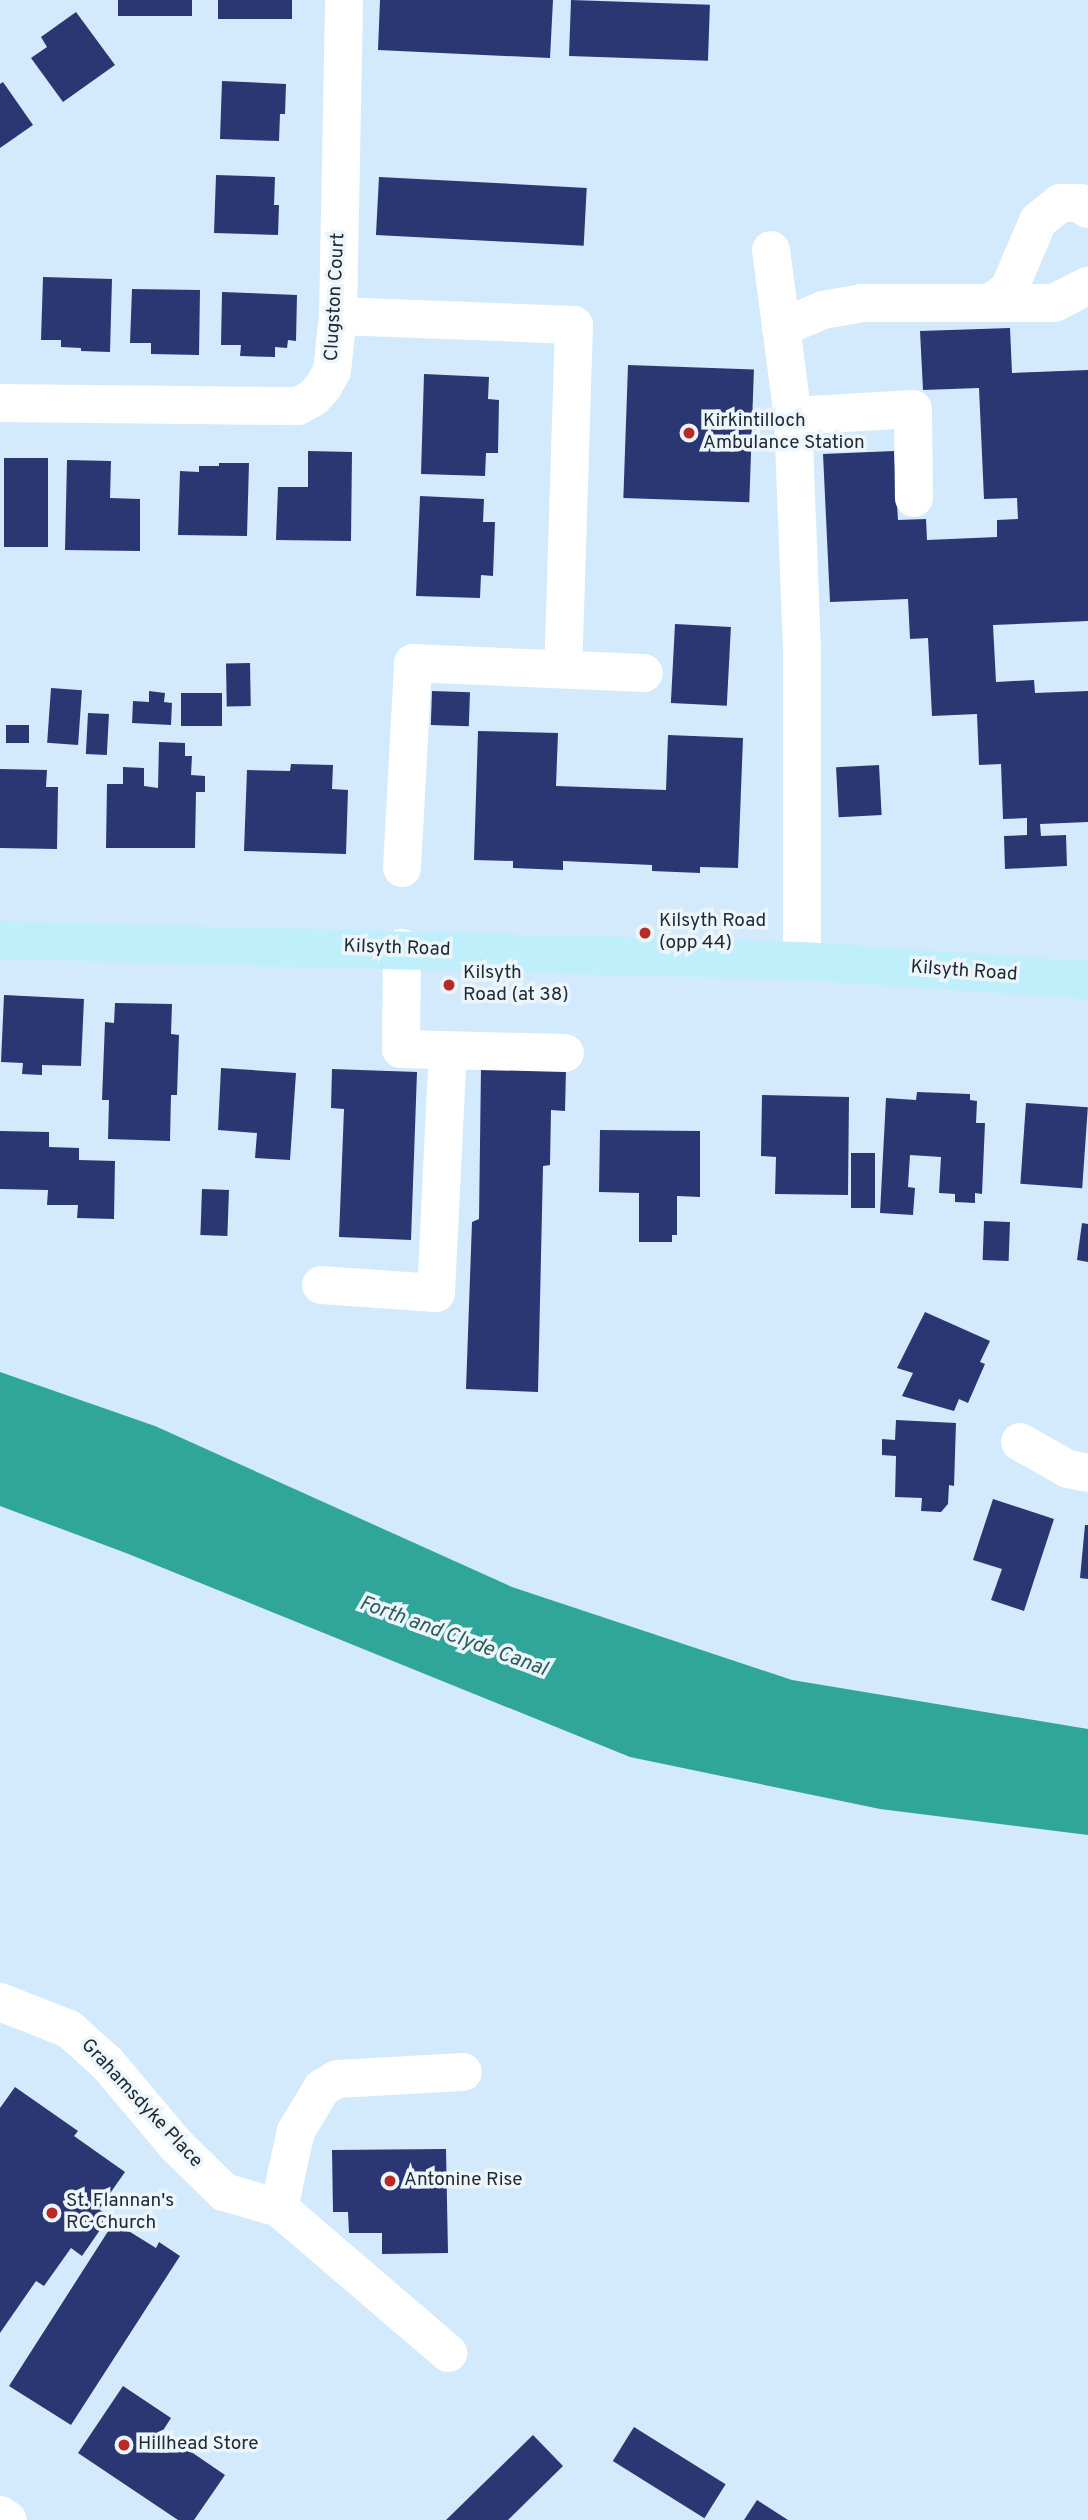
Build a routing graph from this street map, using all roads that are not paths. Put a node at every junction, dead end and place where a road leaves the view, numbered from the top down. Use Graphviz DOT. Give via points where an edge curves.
graph roads {
  1 [pos="344,0"];
  2 [pos="1088,209"];
  3 [pos="771,250"];
  4 [pos="1088,286"];
  5 [pos="990,303"];
  6 [pos="338,316"];
  7 [pos="781,328"];
  8 [pos="0,403"];
  9 [pos="793,416"];
  10 [pos="914,498"];
  11 [pos="563,669"];
  12 [pos="644,673"];
  13 [pos="402,868"];
  14 [pos="0,940"];
  15 [pos="402,948"];
  16 [pos="802,961"];
  17 [pos="1088,980"];
  18 [pos="448,1050"];
  19 [pos="565,1053"];
  20 [pos="321,1285"];
  21 [pos="1020,1442"];
  22 [pos="1088,1473"];
  23 [pos="0,2002"];
  24 [pos="463,2072"];
  25 [pos="279,2208"];
  26 [pos="448,2353"];
  27 [pos="0,2515"];
  28 [pos="8,2520"];
  1 -- 6 [label="street, Clugston Court"];
  2 -- 5 [label="street" via="1060,203 1038,221 1009,289"];
  3 -- 7 [label="street"];
  4 -- 5 [label="street" via="1054,303"];
  5 -- 7 [label="street" via="861,303 823,310"];
  6 -- 8 [label="street, Clugston Court" via="332,371 313,398 298,406"];
  6 -- 11 [label="street" via="574,325"];
  7 -- 9 [label="street"];
  9 -- 10 [label="street" via="913,409"];
  9 -- 16 [label="street" via="802,650"];
  11 -- 12 [label="street"];
  11 -- 13 [label="street" via="413,663"];
  14 -- 15 [label="main road, Kilsyth Road"];
  15 -- 16 [label="main road, Kilsyth Road"];
  15 -- 18 [label="street" via="401,1049"];
  16 -- 17 [label="main road, Kilsyth Road"];
  18 -- 19 [label="street"];
  18 -- 20 [label="street" via="436,1293"];
  21 -- 22 [label="street" via="1068,1469"];
  23 -- 25 [label="street, Grahamsdyke Place" via="69,2029 107,2063 177,2146 224,2192"];
  24 -- 25 [label="street" via="337,2079 321,2088 296,2131"];
  25 -- 26 [label="street, Grahamsdyke Place"];
  27 -- 28 [label="street"];
}
